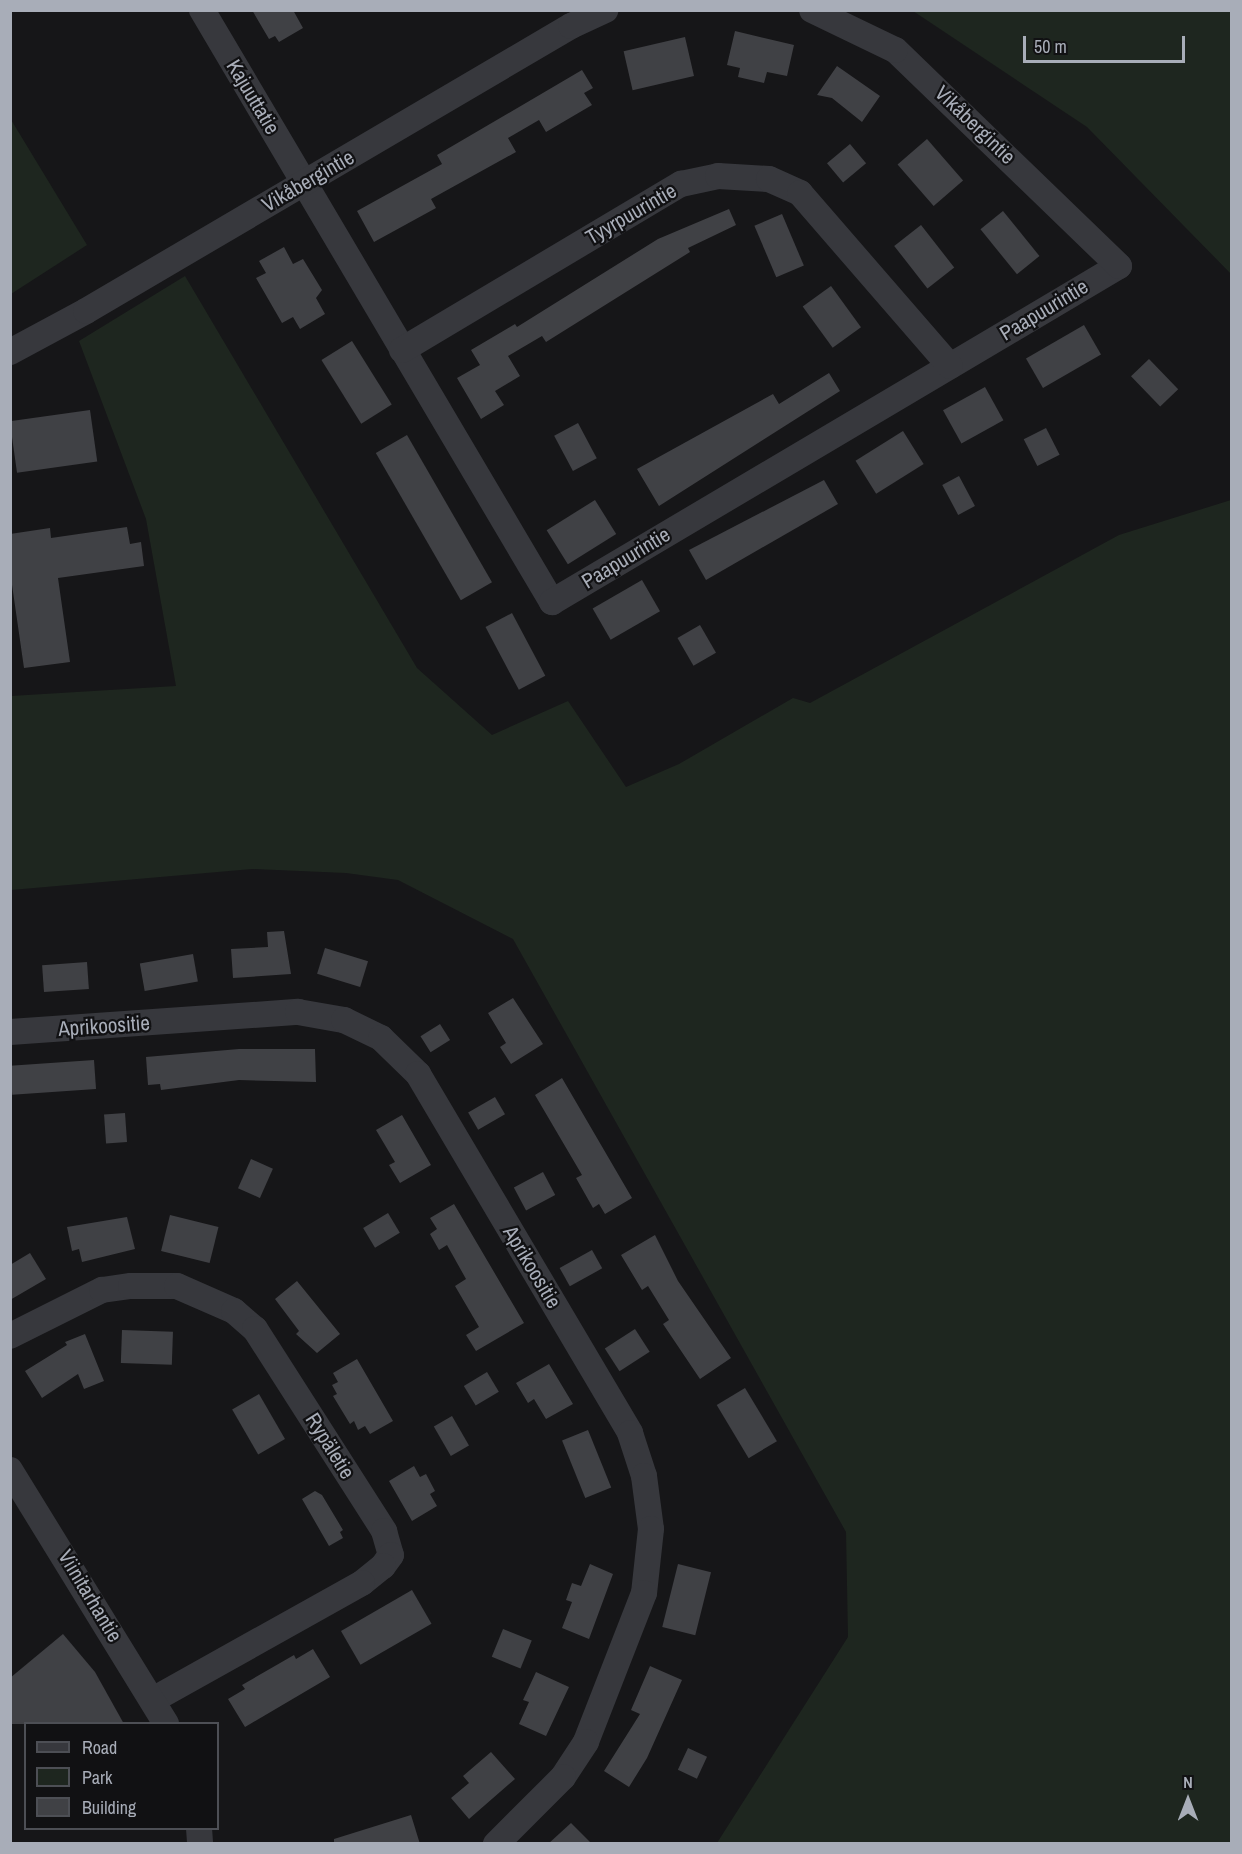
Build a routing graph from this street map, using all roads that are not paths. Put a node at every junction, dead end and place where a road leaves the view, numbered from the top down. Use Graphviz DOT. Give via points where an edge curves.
graph roads {
  1 [pos="202,10"];
  2 [pos="606,10"];
  3 [pos="812,10"];
  4 [pos="304,183"];
  5 [pos="1119,266"];
  6 [pos="402,350"];
  7 [pos="10,352"];
  8 [pos="950,366"];
  9 [pos="10,1032"];
  10 [pos="10,1336"];
  11 [pos="10,1470"];
  12 [pos="153,1700"];
  13 [pos="165,1722"];
  14 [pos="496,1844"];
  1 -- 4 [label="street, Kajuuttatie"];
  2 -- 4 [label="street, Vikåbergintie" via="571,26"];
  3 -- 5 [label="street, Vikåbergintie" via="895,50"];
  4 -- 6 [label="street, Paapuurintie"];
  4 -- 7 [label="street, Vikåbergintie"];
  5 -- 8 [label="street, Paapuurintie"];
  6 -- 8 [label="street, Tyyrpuurintie" via="681,184 718,176 769,178 800,193"];
  6 -- 8 [label="street, Paapuurintie" via="552,602"];
  9 -- 14 [label="street, Aprikoositie" via="298,1012 344,1020 381,1038 418,1074 630,1433 644,1476 651,1529 644,1593 586,1742 563,1777"];
  10 -- 12 [label="street, Rypäletie" via="102,1290 130,1286 177,1286 234,1311 255,1329 384,1531 391,1555 362,1583"];
  11 -- 12 [label="street, Viinitarhantie"];
  12 -- 13 [label="street, Viinitarhantie"];
}
